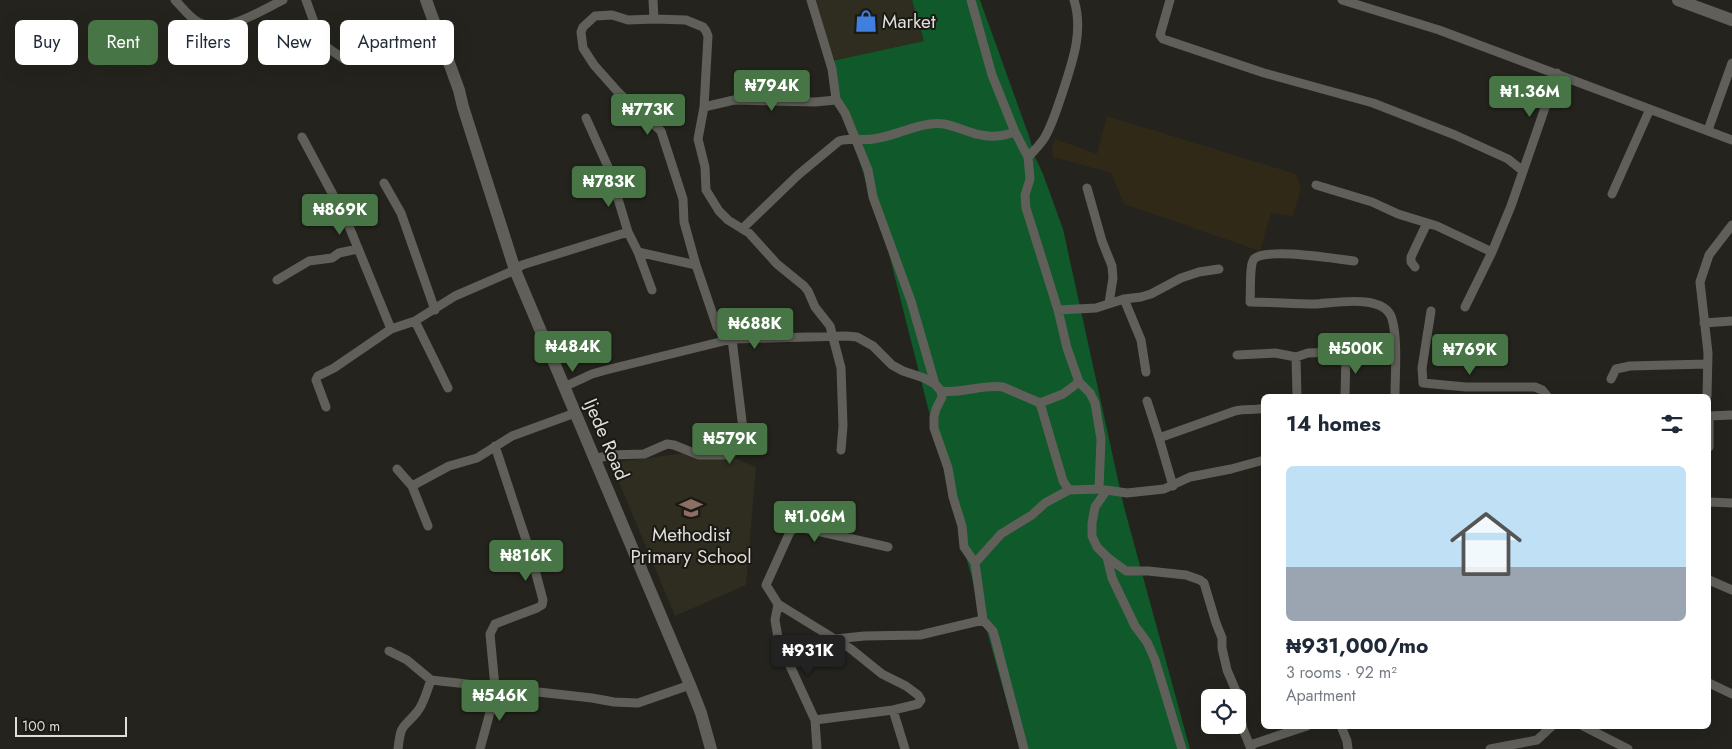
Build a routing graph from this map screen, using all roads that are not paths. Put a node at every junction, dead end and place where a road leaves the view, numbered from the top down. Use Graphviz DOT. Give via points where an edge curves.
graph roads {
  1 [pos="175,0"];
  2 [pos="283,0"];
  3 [pos="306,0"];
  4 [pos="426,0"];
  5 [pos="653,0"];
  6 [pos="811,0"];
  7 [pos="971,0"];
  8 [pos="1074,0"];
  9 [pos="1170,0"];
  10 [pos="1342,0"];
  11 [pos="1678,0"];
  12 [pos="1695,0"];
  13 [pos="1732,14"];
  14 [pos="654,19"];
  15 [pos="1732,20"];
  16 [pos="340,55"];
  17 [pos="1732,63"];
  18 [pos="1557,73"];
  19 [pos="836,100"];
  20 [pos="704,107"];
  21 [pos="1650,109"];
  22 [pos="586,118"];
  23 [pos="1708,130"];
  24 [pos="1015,132"];
  25 [pos="302,138"];
  26 [pos="856,139"];
  27 [pos="1732,140"];
  28 [pos="1028,157"];
  29 [pos="1523,171"];
  30 [pos="384,183"];
  31 [pos="1316,185"];
  32 [pos="1087,188"];
  33 [pos="1612,194"];
  34 [pos="1427,223"];
  35 [pos="1732,225"];
  36 [pos="742,229"];
  37 [pos="628,232"];
  38 [pos="358,249"];
  39 [pos="638,252"];
  40 [pos="1492,252"];
  41 [pos="1354,261"];
  42 [pos="696,266"];
  43 [pos="1415,267"];
  44 [pos="1219,269"];
  45 [pos="515,270"];
  46 [pos="276,280"];
  47 [pos="652,290"];
  48 [pos="1124,299"];
  49 [pos="1109,303"];
  50 [pos="1465,307"];
  51 [pos="435,310"];
  52 [pos="1058,310"];
  53 [pos="1431,311"];
  54 [pos="415,321"];
  55 [pos="1732,321"];
  56 [pos="1704,323"];
  57 [pos="391,328"];
  58 [pos="834,337"];
  59 [pos="732,339"];
  60 [pos="1395,350"];
  61 [pos="1346,354"];
  62 [pos="1237,355"];
  63 [pos="1296,356"];
  64 [pos="1707,364"];
  65 [pos="1146,372"];
  66 [pos="1611,380"];
  67 [pos="1079,382"];
  68 [pos="564,387"];
  69 [pos="448,388"];
  70 [pos="942,391"];
  71 [pos="1297,394"];
  72 [pos="1345,394"];
  73 [pos="1395,394"];
  74 [pos="1545,394"];
  75 [pos="1707,394"];
  76 [pos="1147,401"];
  77 [pos="1040,403"];
  78 [pos="326,407"];
  79 [pos="1261,409"];
  80 [pos="575,413"];
  81 [pos="1732,415"];
  82 [pos="1711,416"];
  83 [pos="1159,438"];
  84 [pos="495,446"];
  85 [pos="841,450"];
  86 [pos="594,458"];
  87 [pos="1261,461"];
  88 [pos="397,468"];
  89 [pos="412,486"];
  90 [pos="1172,486"];
  91 [pos="1069,490"];
  92 [pos="1102,490"];
  93 [pos="1711,502"];
  94 [pos="1732,503"];
  95 [pos="428,526"];
  96 [pos="888,547"];
  97 [pos="1107,557"];
  98 [pos="975,563"];
  99 [pos="1711,581"];
  100 [pos="1732,590"];
  101 [pos="778,604"];
  102 [pos="983,620"];
  103 [pos="836,640"];
  104 [pos="389,651"];
  105 [pos="431,680"];
  106 [pos="1711,684"];
  107 [pos="690,685"];
  108 [pos="495,688"];
  109 [pos="1732,694"];
  110 [pos="893,710"];
  111 [pos="815,720"];
  112 [pos="1299,729"];
  113 [pos="1342,729"];
  114 [pos="1549,729"];
  115 [pos="1589,729"];
  116 [pos="1250,747"];
  117 [pos="398,749"];
  118 [pos="480,749"];
  119 [pos="711,749"];
  120 [pos="817,749"];
  121 [pos="905,749"];
  122 [pos="1024,749"];
  123 [pos="1182,749"];
  124 [pos="1348,749"];
  125 [pos="1490,749"];
  126 [pos="1628,749"];
  1 -- 2 [label="street" via="199,23 218,27 231,25"];
  3 -- 16 [label="street" via="322,44"];
  4 -- 45 [label="main road, Ijede Road" via="459,90"];
  5 -- 14 [label="street"];
  6 -- 19 [label="street" via="832,69"];
  7 -- 24 [label="street" via="992,75"];
  8 -- 28 [label="street" via="1078,22 1075,55 1053,119 1044,138"];
  9 -- 29 [label="street" via="1160,35 1163,39 1264,73 1374,103 1508,159"];
  10 -- 18 [label="street" via="1439,30"];
  11 -- 15 [label="main road"];
  12 -- 13 [label="main road"];
  14 -- 20 [label="street" via="686,20 706,31"];
  14 -- 42 [label="street" via="595,16 583,27 582,41 594,65 660,131 683,199 684,222"];
  17 -- 23 [label="street"];
  18 -- 21 [label="street"];
  18 -- 29 [label="street"];
  19 -- 20 [label="street" via="734,100"];
  19 -- 26 [label="street"];
  20 -- 36 [label="street" via="698,139 705,167 706,190 719,211"];
  21 -- 23 [label="street"];
  21 -- 33 [label="street"];
  22 -- 37 [label="street" via="609,169"];
  23 -- 27 [label="street"];
  24 -- 26 [label="street" via="995,136 934,124 873,140"];
  24 -- 28 [label="street"];
  25 -- 38 [label="street" via="342,211"];
  26 -- 36 [label="street" via="840,141 798,175"];
  26 -- 70 [label="street" via="868,170 873,197"];
  28 -- 52 [label="street" via="1030,179 1025,195 1026,208"];
  29 -- 40 [label="street"];
  30 -- 51 [label="street" via="401,213"];
  31 -- 34 [label="street"];
  32 -- 49 [label="street" via="1112,266"];
  34 -- 40 [label="street"];
  34 -- 43 [label="street" via="1411,257"];
  35 -- 56 [label="street" via="1713,248 1701,274"];
  36 -- 58 [label="street" via="804,286"];
  37 -- 39 [label="street"];
  37 -- 45 [label="street" via="522,265"];
  38 -- 46 [label="street" via="310,261"];
  38 -- 57 [label="street"];
  39 -- 42 [label="street"];
  39 -- 47 [label="street"];
  40 -- 50 [label="street"];
  41 -- 60 [label="street" via="1286,253 1256,258 1252,267 1250,302 1313,304 1345,300 1374,304 1384,308 1392,318"];
  42 -- 59 [label="street" via="717,327"];
  44 -- 48 [label="street" via="1181,278 1151,294"];
  45 -- 51 [label="street" via="463,292"];
  45 -- 68 [label="main road, Ijede Road"];
  48 -- 49 [label="street"];
  48 -- 65 [label="street" via="1140,340"];
  49 -- 52 [label="street" via="1096,308"];
  51 -- 54 [label="street"];
  52 -- 67 [label="street"];
  53 -- 74 [label="street" via="1422,368 1423,383 1466,388 1535,387"];
  54 -- 57 [label="street"];
  54 -- 69 [label="street"];
  55 -- 56 [label="street"];
  56 -- 64 [label="street"];
  57 -- 78 [label="street" via="318,376 316,380"];
  58 -- 59 [label="street"];
  58 -- 70 [label="street" via="858,337 873,346 892,365 924,378"];
  58 -- 85 [label="street" via="841,368"];
  59 -- 68 [label="street" via="592,374"];
  59 -- 86 [label="street" via="743,429 737,445 724,455 699,455 667,444 644,454"];
  60 -- 61 [label="street"];
  60 -- 73 [label="street"];
  61 -- 63 [label="street" via="1308,353"];
  61 -- 72 [label="street"];
  62 -- 63 [label="street" via="1275,353"];
  63 -- 71 [label="street"];
  64 -- 66 [label="street" via="1630,366 1616,369"];
  64 -- 75 [label="street"];
  67 -- 77 [label="street" via="1063,394"];
  67 -- 92 [label="street" via="1090,393 1097,413"];
  68 -- 80 [label="main road, Ijede Road"];
  70 -- 77 [label="street" via="997,386"];
  70 -- 98 [label="street" via="934,428 948,468 964,547"];
  76 -- 83 [label="street"];
  77 -- 91 [label="street" via="1063,481"];
  79 -- 83 [label="street" via="1245,408"];
  80 -- 84 [label="street" via="512,436"];
  80 -- 86 [label="main road, Ijede Road"];
  81 -- 82 [label="street"];
  83 -- 90 [label="street"];
  84 -- 89 [label="street" via="477,458 449,466"];
  84 -- 108 [label="street" via="543,600 537,608 492,628"];
  86 -- 107 [label="main road, Ijede Road"];
  87 -- 90 [label="street" via="1190,477"];
  88 -- 89 [label="street"];
  89 -- 95 [label="street"];
  90 -- 92 [label="street" via="1127,493"];
  91 -- 92 [label="street"];
  91 -- 98 [label="street" via="1001,534"];
  92 -- 97 [label="street" via="1095,507 1092,530 1094,542"];
  93 -- 94 [label="street"];
  96 -- 101 [label="street" via="794,528 766,585"];
  97 -- 116 [label="street" via="1126,571 1186,575 1204,583"];
  97 -- 123 [label="street" via="1115,585 1155,660"];
  98 -- 102 [label="street"];
  99 -- 100 [label="street"];
  101 -- 103 [label="street"];
  101 -- 111 [label="street" via="775,620 780,650"];
  102 -- 103 [label="street" via="920,635"];
  102 -- 122 [label="street" via="993,631"];
  103 -- 110 [label="street" via="882,674 918,695 918,704"];
  104 -- 105 [label="street"];
  105 -- 108 [label="street"];
  105 -- 117 [label="street" via="422,705 400,731"];
  106 -- 109 [label="street"];
  107 -- 108 [label="street" via="650,700 628,704"];
  107 -- 119 [label="main road, Ijede Road"];
  108 -- 118 [label="street"];
  110 -- 111 [label="street"];
  110 -- 121 [label="street"];
  111 -- 120 [label="street"];
  112 -- 116 [label="street"];
  113 -- 124 [label="street"];
  114 -- 125 [label="street" via="1537,740"];
  115 -- 126 [label="street"];
}
